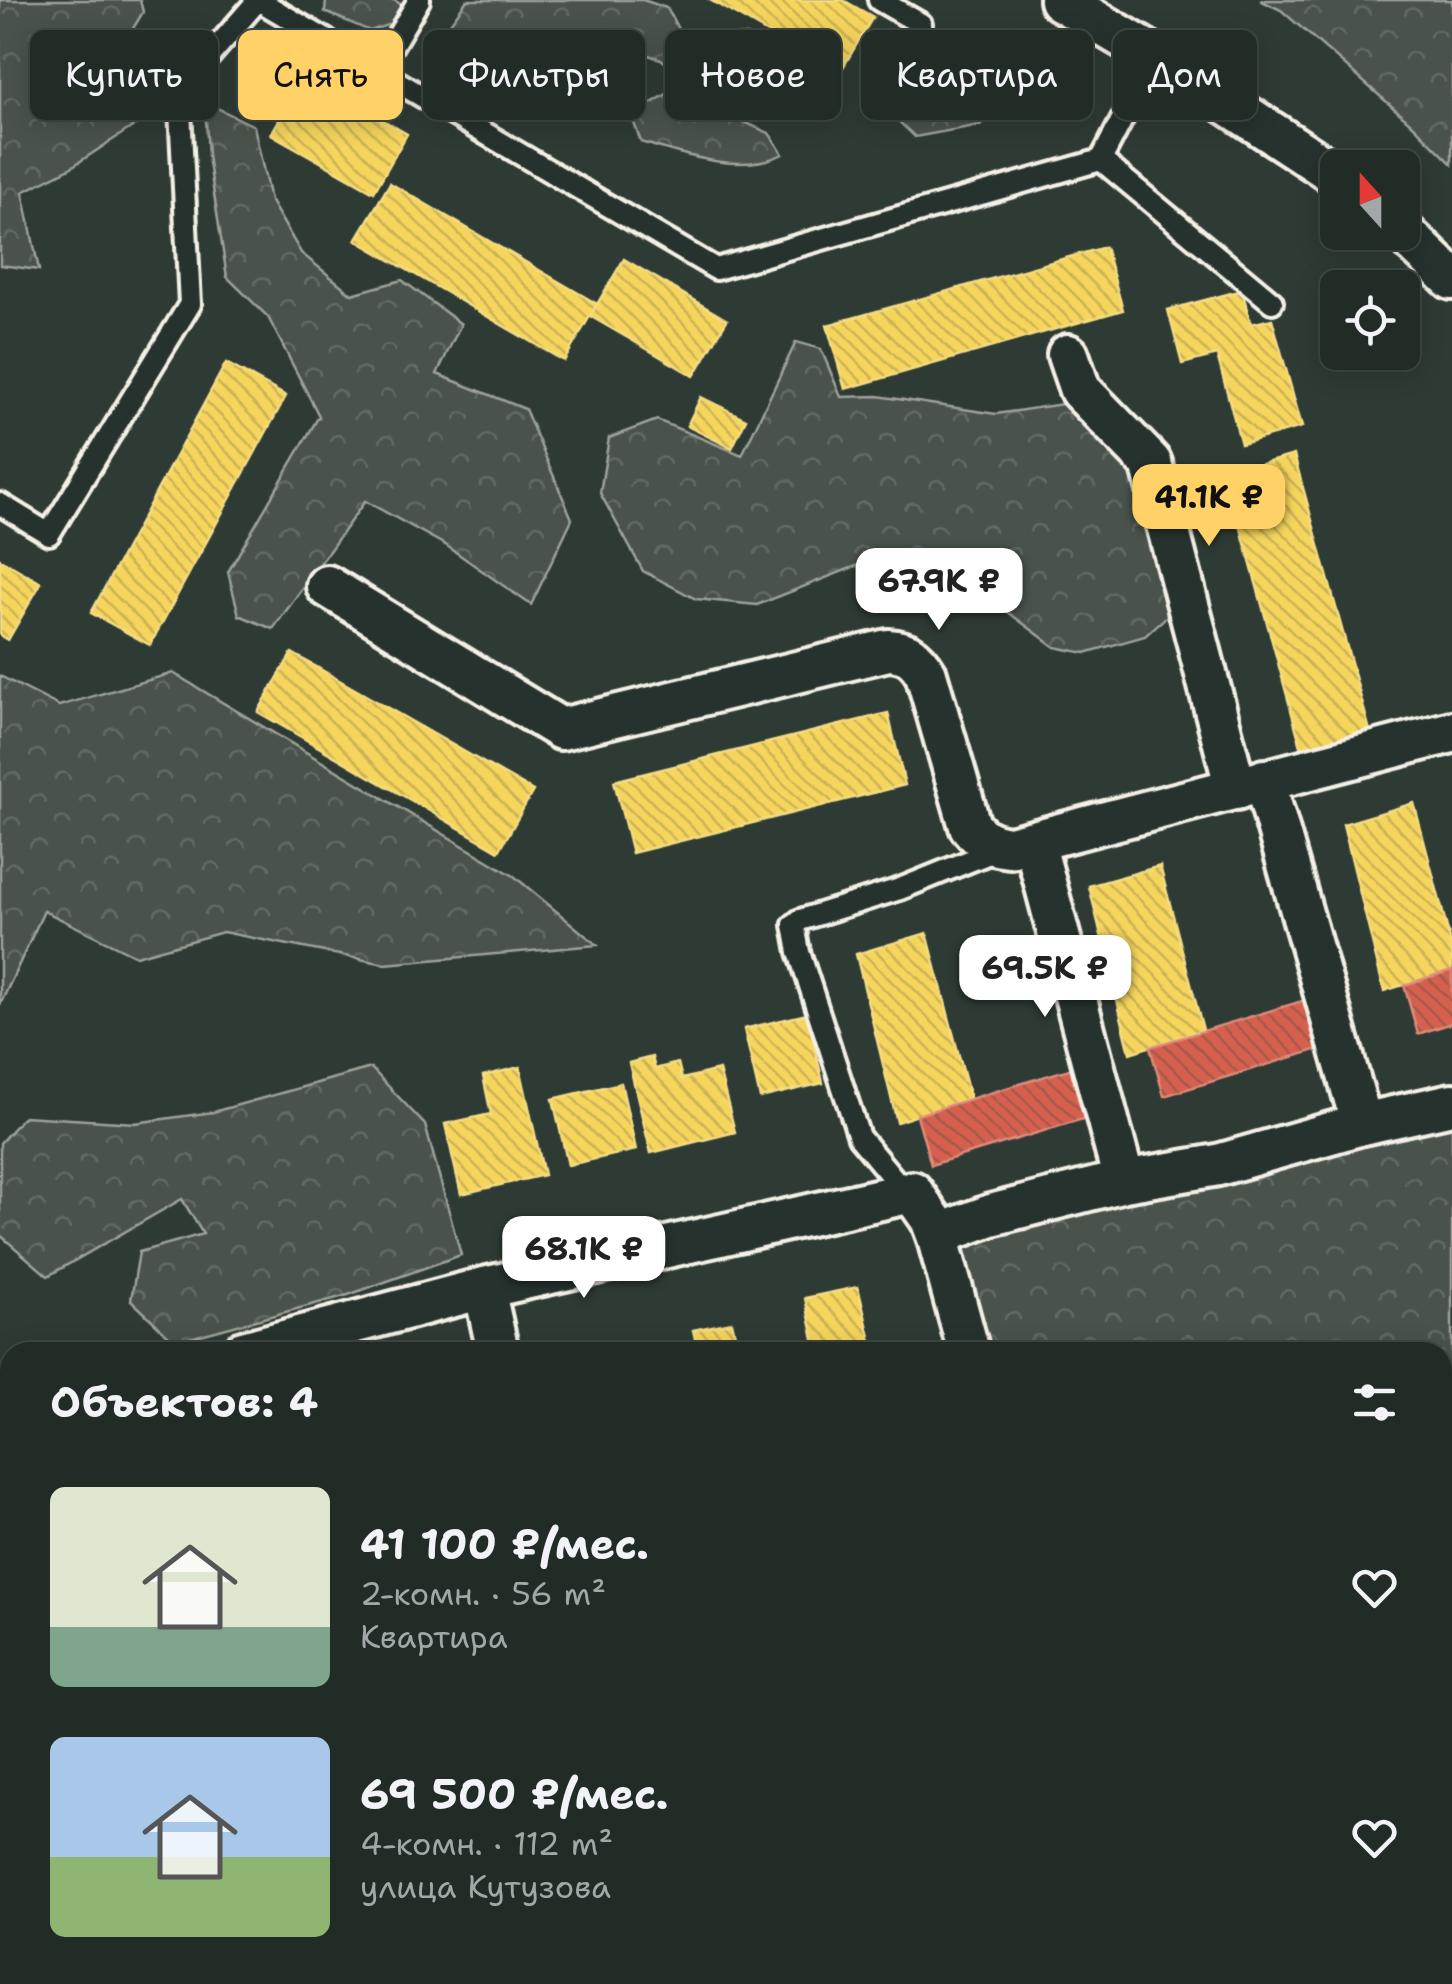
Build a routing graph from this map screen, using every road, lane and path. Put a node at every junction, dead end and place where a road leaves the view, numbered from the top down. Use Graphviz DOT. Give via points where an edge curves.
graph roads {
  1 [pos="258,0"];
  2 [pos="418,0"];
  3 [pos="879,0"];
  4 [pos="1060,0"];
  5 [pos="921,24"];
  6 [pos="308,30"];
  7 [pos="401,30"];
  8 [pos="1113,31"];
  9 [pos="403,86"];
  10 [pos="1122,120"];
  11 [pos="1253,120"];
  12 [pos="1101,160"];
  13 [pos="1320,164"];
  14 [pos="1420,248"];
  15 [pos="1452,279"];
  16 [pos="1272,302"];
  17 [pos="1068,355"];
  18 [pos="0,504"];
  19 [pos="327,586"];
  20 [pos="1452,732"];
  21 [pos="1250,785"];
  22 [pos="1020,844"];
  23 [pos="1452,1104"];
  24 [pos="1362,1124"];
  25 [pos="1124,1181"];
  26 [pos="912,1192"];
  27 [pos="937,1235"];
  28 [pos="484,1288"];
  29 [pos="281,1342"];
  30 [pos="496,1342"];
  31 [pos="967,1342"];
  1 -- 6 [label="lane"];
  1 -- 18 [label="lane" via="179,91 190,304 49,534"];
  2 -- 7 [label="lane"];
  3 -- 5 [label="lane"];
  4 -- 8 [label="street"];
  9 -- 12 [label="lane" via="716,269"];
  10 -- 12 [label="lane"];
  11 -- 13 [label="street"];
  12 -- 16 [label="lane"];
  14 -- 15 [label="street"];
  17 -- 21 [label="street" via="1080,390 1150,462"];
  19 -- 22 [label="street" via="561,729 904,650 926,674 970,826 992,846"];
  20 -- 21 [label="street"];
  21 -- 22 [label="street"];
  21 -- 24 [label="street"];
  22 -- 25 [label="street"];
  22 -- 26 [label="lane" via="794,925 859,1137 898,1185"];
  23 -- 24 [label="street"];
  24 -- 25 [label="street" via="1218,1165"];
  25 -- 27 [label="street"];
  26 -- 27 [label="street"];
  26 -- 28 [label="street"];
  27 -- 31 [label="street"];
  28 -- 29 [label="street"];
  28 -- 30 [label="street"];
}
